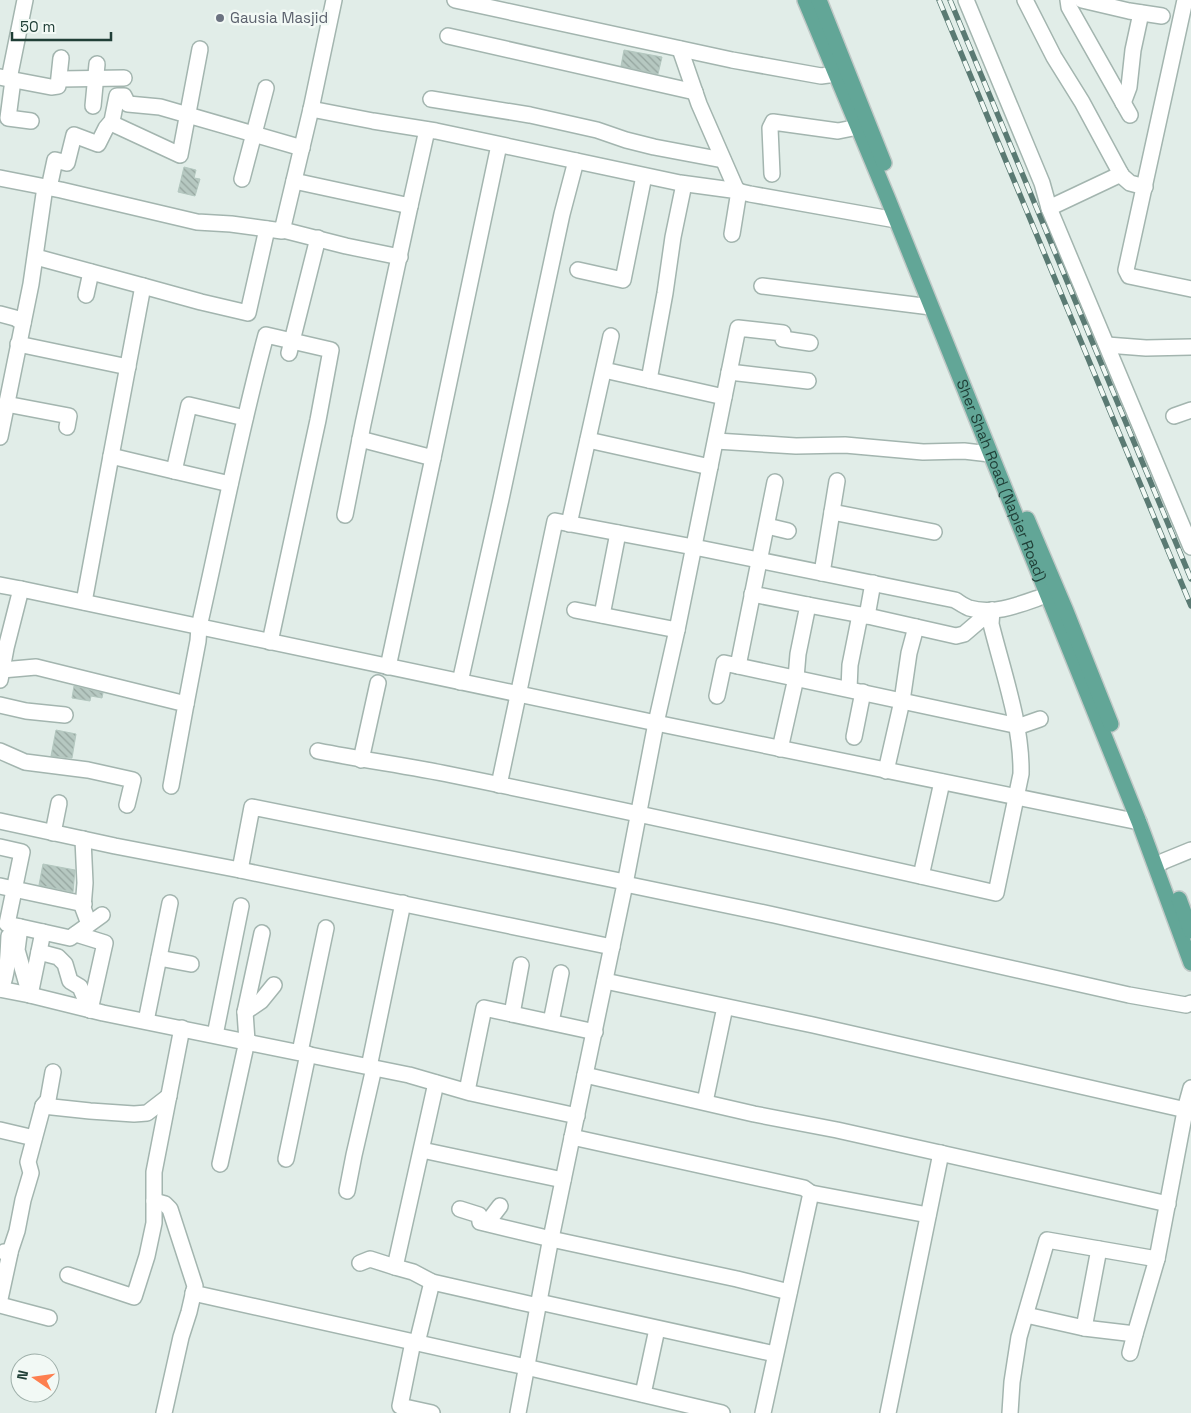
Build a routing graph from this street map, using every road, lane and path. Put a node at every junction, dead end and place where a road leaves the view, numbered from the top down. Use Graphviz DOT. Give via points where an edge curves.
graph roads {
  1 [pos="25,0"];
  2 [pos="334,0"];
  3 [pos="455,0"];
  4 [pos="805,0"];
  5 [pos="819,0"];
  6 [pos="966,0"];
  7 [pos="1025,0"];
  8 [pos="1068,0"];
  9 [pos="1082,0"];
  10 [pos="1184,0"];
  11 [pos="1134,8"];
  12 [pos="1162,16"];
  13 [pos="448,36"];
  14 [pos="1184,40"];
  15 [pos="200,49"];
  16 [pos="680,49"];
  17 [pos="61,58"];
  18 [pos="96,71"];
  19 [pos="836,74"];
  20 [pos="124,78"];
  21 [pos="7,79"];
  22 [pos="60,79"];
  23 [pos="266,88"];
  24 [pos="695,92"];
  25 [pos="431,99"];
  26 [pos="93,106"];
  27 [pos="145,106"];
  28 [pos="311,109"];
  29 [pos="186,116"];
  30 [pos="30,121"];
  31 [pos="117,121"];
  32 [pos="858,127"];
  33 [pos="427,130"];
  34 [pos="254,135"];
  35 [pos="499,145"];
  36 [pos="302,148"];
  37 [pos="723,160"];
  38 [pos="576,161"];
  39 [pos="772,174"];
  40 [pos="1121,174"];
  41 [pos="644,176"];
  42 [pos="0,178"];
  43 [pos="242,179"];
  44 [pos="294,182"];
  45 [pos="684,184"];
  46 [pos="1144,187"];
  47 [pos="47,188"];
  48 [pos="739,191"];
  49 [pos="410,206"];
  50 [pos="1049,208"];
  51 [pos="896,220"];
  52 [pos="267,229"];
  53 [pos="283,230"];
  54 [pos="732,234"];
  55 [pos="318,238"];
  56 [pos="36,257"];
  57 [pos="400,257"];
  58 [pos="578,270"];
  59 [pos="91,272"];
  60 [pos="143,286"];
  61 [pos="762,286"];
  62 [pos="1191,289"];
  63 [pos="86,295"];
  64 [pos="931,307"];
  65 [pos="0,314"];
  66 [pos="23,322"];
  67 [pos="611,336"];
  68 [pos="810,343"];
  69 [pos="18,344"];
  70 [pos="1107,345"];
  71 [pos="291,347"];
  72 [pos="1191,347"];
  73 [pos="128,367"];
  74 [pos="604,370"];
  75 [pos="729,372"];
  76 [pos="649,380"];
  77 [pos="808,381"];
  78 [pos="724,397"];
  79 [pos="6,404"];
  80 [pos="1191,410"];
  81 [pos="1174,416"];
  82 [pos="245,418"];
  83 [pos="67,427"];
  84 [pos="0,437"];
  85 [pos="360,439"];
  86 [pos="588,440"];
  87 [pos="716,441"];
  88 [pos="994,452"];
  89 [pos="111,456"];
  90 [pos="433,458"];
  91 [pos="710,467"];
  92 [pos="174,471"];
  93 [pos="837,481"];
  94 [pos="775,482"];
  95 [pos="230,484"];
  96 [pos="832,512"];
  97 [pos="345,515"];
  98 [pos="569,524"];
  99 [pos="766,526"];
  100 [pos="788,531"];
  101 [pos="618,532"];
  102 [pos="934,532"];
  103 [pos="694,547"];
  104 [pos="1191,547"];
  105 [pos="759,560"];
  106 [pos="822,573"];
  107 [pos="873,583"];
  108 [pos="0,585"];
  109 [pos="21,589"];
  110 [pos="752,594"];
  111 [pos="1047,595"];
  112 [pos="84,602"];
  113 [pos="808,605"];
  114 [pos="575,610"];
  115 [pos="992,610"];
  116 [pos="1061,613"];
  117 [pos="602,615"];
  118 [pos="863,615"];
  119 [pos="199,627"];
  120 [pos="916,627"];
  121 [pos="678,630"];
  122 [pos="270,642"];
  123 [pos="3,647"];
  124 [pos="388,666"];
  125 [pos="738,666"];
  126 [pos="1,675"];
  127 [pos="796,678"];
  128 [pos="460,682"];
  129 [pos="378,683"];
  130 [pos="856,691"];
  131 [pos="518,694"];
  132 [pos="717,696"];
  133 [pos="902,701"];
  134 [pos="186,704"];
  135 [pos="0,705"];
  136 [pos="65,716"];
  137 [pos="1040,719"];
  138 [pos="656,723"];
  139 [pos="1017,726"];
  140 [pos="854,737"];
  141 [pos="780,749"];
  142 [pos="0,751"];
  143 [pos="318,751"];
  144 [pos="361,760"];
  145 [pos="886,770"];
  146 [pos="942,782"];
  147 [pos="499,785"];
  148 [pos="170,786"];
  149 [pos="1017,797"];
  150 [pos="59,803"];
  151 [pos="127,805"];
  152 [pos="638,814"];
  153 [pos="0,821"];
  154 [pos="1139,822"];
  155 [pos="53,832"];
  156 [pos="83,839"];
  157 [pos="0,847"];
  158 [pos="1191,850"];
  159 [pos="1160,864"];
  160 [pos="240,870"];
  161 [pos="921,876"];
  162 [pos="625,883"];
  163 [pos="7,887"];
  164 [pos="403,903"];
  165 [pos="84,904"];
  166 [pos="170,904"];
  167 [pos="241,906"];
  168 [pos="102,915"];
  169 [pos="89,924"];
  170 [pos="14,925"];
  171 [pos="326,928"];
  172 [pos="1191,931"];
  173 [pos="43,932"];
  174 [pos="262,933"];
  175 [pos="76,934"];
  176 [pos="612,947"];
  177 [pos="39,952"];
  178 [pos="159,958"];
  179 [pos="1191,963"];
  180 [pos="191,964"];
  181 [pos="521,965"];
  182 [pos="561,973"];
  183 [pos="605,981"];
  184 [pos="274,985"];
  185 [pos="0,989"];
  186 [pos="30,995"];
  187 [pos="1191,1004"];
  188 [pos="725,1007"];
  189 [pos="90,1010"];
  190 [pos="245,1012"];
  191 [pos="512,1014"];
  192 [pos="146,1021"];
  193 [pos="551,1022"];
  194 [pos="182,1028"];
  195 [pos="594,1032"];
  196 [pos="215,1035"];
  197 [pos="247,1041"];
  198 [pos="304,1053"];
  199 [pos="371,1067"];
  200 [pos="53,1072"];
  201 [pos="585,1075"];
  202 [pos="436,1083"];
  203 [pos="1191,1088"];
  204 [pos="466,1091"];
  205 [pos="168,1096"];
  206 [pos="705,1102"];
  207 [pos="43,1106"];
  208 [pos="152,1110"];
  209 [pos="1186,1110"];
  210 [pos="577,1116"];
  211 [pos="163,1122"];
  212 [pos="0,1130"];
  213 [pos="572,1137"];
  214 [pos="34,1138"];
  215 [pos="422,1150"];
  216 [pos="941,1153"];
  217 [pos="286,1158"];
  218 [pos="220,1164"];
  219 [pos="563,1180"];
  220 [pos="348,1191"];
  221 [pos="811,1193"];
  222 [pos="154,1201"];
  223 [pos="1168,1204"];
  224 [pos="500,1206"];
  225 [pos="460,1209"];
  226 [pos="928,1215"];
  227 [pos="487,1223"];
  228 [pos="551,1239"];
  229 [pos="1098,1249"];
  230 [pos="5,1253"];
  231 [pos="1157,1259"];
  232 [pos="360,1264"];
  233 [pos="395,1267"];
  234 [pos="68,1275"];
  235 [pos="432,1282"];
  236 [pos="789,1292"];
  237 [pos="193,1294"];
  238 [pos="0,1299"];
  239 [pos="538,1304"];
  240 [pos="0,1305"];
  241 [pos="1026,1315"];
  242 [pos="49,1318"];
  243 [pos="1084,1328"];
  244 [pos="657,1329"];
  245 [pos="1135,1334"];
  246 [pos="415,1342"];
  247 [pos="1130,1353"];
  248 [pos="775,1354"];
  249 [pos="526,1367"];
  250 [pos="643,1394"];
  251 [pos="399,1410"];
  252 [pos="164,1413"];
  253 [pos="432,1413"];
  254 [pos="518,1413"];
  255 [pos="722,1413"];
  256 [pos="763,1413"];
  257 [pos="888,1413"];
  258 [pos="1010,1413"];
  1 -- 21 [label="street"];
  2 -- 28 [label="street"];
  3 -- 16 [label="street"];
  4 -- 19 [label="main road, Sher Shah Road (Napier Road)"];
  5 -- 88 [label="main road, Sher Shah Road (Napier Road)"];
  6 -- 50 [label="street" via="1042,183"];
  7 -- 40 [label="street"];
  8 -- 11 [label="street" via="1127,109"];
  9 -- 11 [label="street"];
  10 -- 14 [label="street"];
  11 -- 12 [label="street"];
  13 -- 24 [label="street"];
  14 -- 46 [label="street"];
  15 -- 29 [label="street"];
  16 -- 19 [label="street" via="821,76"];
  16 -- 24 [label="street"];
  17 -- 22 [label="street"];
  18 -- 20 [label="street"];
  18 -- 22 [label="street"];
  18 -- 26 [label="street"];
  19 -- 32 [label="main road, Sher Shah Road (Napier Road)"];
  21 -- 22 [label="street" via="51,87 58,86"];
  21 -- 30 [label="street" via="8,118"];
  23 -- 34 [label="street"];
  24 -- 37 [label="street"];
  25 -- 37 [label="street" via="530,115 654,147"];
  27 -- 29 [label="street" via="160,107"];
  27 -- 31 [label="street"];
  27 -- 31 [label="street" via="128,104 124,96 117,96 114,115"];
  28 -- 33 [label="street"];
  28 -- 36 [label="street"];
  29 -- 31 [label="street" via="180,155"];
  29 -- 34 [label="street"];
  31 -- 47 [label="street" via="106,128 98,144 74,135 67,163 55,160"];
  32 -- 39 [label="street" via="838,131 773,122 770,128"];
  32 -- 51 [label="main road, Sher Shah Road (Napier Road)"];
  33 -- 35 [label="street"];
  33 -- 49 [label="street"];
  34 -- 36 [label="street"];
  34 -- 43 [label="street"];
  35 -- 38 [label="street"];
  35 -- 90 [label="street"];
  36 -- 44 [label="street"];
  37 -- 48 [label="street"];
  38 -- 41 [label="street"];
  38 -- 128 [label="street"];
  40 -- 46 [label="street" via="1130,183"];
  40 -- 50 [label="street"];
  41 -- 45 [label="street"];
  41 -- 58 [label="street" via="623,280"];
  42 -- 47 [label="street"];
  44 -- 49 [label="street"];
  44 -- 53 [label="street"];
  45 -- 48 [label="street"];
  45 -- 76 [label="street"];
  46 -- 62 [label="street" via="1126,270 1129,276"];
  47 -- 52 [label="street" via="197,222"];
  47 -- 56 [label="street"];
  48 -- 51 [label="street"];
  48 -- 54 [label="street"];
  49 -- 57 [label="street"];
  50 -- 70 [label="street"];
  51 -- 64 [label="main road, Sher Shah Road (Napier Road)"];
  52 -- 53 [label="street"];
  52 -- 60 [label="street" via="248,313"];
  53 -- 55 [label="street"];
  55 -- 57 [label="street"];
  55 -- 71 [label="street"];
  56 -- 59 [label="street"];
  56 -- 66 [label="street"];
  57 -- 85 [label="street"];
  59 -- 60 [label="street"];
  59 -- 63 [label="street"];
  60 -- 73 [label="street"];
  61 -- 64 [label="street"];
  64 -- 88 [label="main road, Sher Shah Road (Napier Road)"];
  65 -- 66 [label="street"];
  66 -- 69 [label="street"];
  67 -- 74 [label="street"];
  68 -- 75 [label="street" via="783,339 783,332 738,328"];
  69 -- 73 [label="street"];
  69 -- 79 [label="street"];
  70 -- 72 [label="street"];
  70 -- 104 [label="street"];
  71 -- 82 [label="street" via="266,335"];
  71 -- 122 [label="street" via="331,350"];
  73 -- 89 [label="street"];
  74 -- 76 [label="street"];
  74 -- 86 [label="street"];
  75 -- 77 [label="street"];
  75 -- 78 [label="street"];
  76 -- 78 [label="street"];
  78 -- 87 [label="street"];
  79 -- 83 [label="street" via="69,416"];
  79 -- 84 [label="street"];
  80 -- 81 [label="street"];
  82 -- 92 [label="street" via="189,405"];
  82 -- 95 [label="street"];
  85 -- 90 [label="street"];
  85 -- 97 [label="street"];
  86 -- 91 [label="street"];
  86 -- 98 [label="street"];
  87 -- 88 [label="street" via="796,446 845,445 923,452"];
  87 -- 91 [label="street"];
  88 -- 111 [label="main road, Sher Shah Road (Napier Road)"];
  88 -- 116 [label="main road, Sher Shah Road (Napier Road)"];
  89 -- 92 [label="street"];
  89 -- 112 [label="street"];
  90 -- 124 [label="street"];
  91 -- 103 [label="street"];
  92 -- 95 [label="street"];
  93 -- 96 [label="street"];
  94 -- 99 [label="street"];
  95 -- 119 [label="street"];
  96 -- 102 [label="street"];
  96 -- 106 [label="street"];
  98 -- 101 [label="street"];
  98 -- 131 [label="street" via="556,521"];
  99 -- 100 [label="street"];
  99 -- 105 [label="street"];
  101 -- 103 [label="street"];
  101 -- 117 [label="street"];
  103 -- 105 [label="street"];
  103 -- 121 [label="street"];
  105 -- 106 [label="street"];
  105 -- 110 [label="street"];
  106 -- 107 [label="street"];
  107 -- 115 [label="street" via="955,600 968,608"];
  107 -- 118 [label="street"];
  108 -- 109 [label="street"];
  109 -- 112 [label="street"];
  109 -- 123 [label="street"];
  110 -- 113 [label="street"];
  110 -- 125 [label="street"];
  111 -- 115 [label="street"];
  111 -- 116 [label="main road, Sher Shah Road (Napier Road)"];
  112 -- 119 [label="street"];
  113 -- 118 [label="street"];
  113 -- 127 [label="street"];
  114 -- 117 [label="street"];
  115 -- 120 [label="street" via="964,634 956,636"];
  115 -- 139 [label="street" via="991,624"];
  116 -- 154 [label="main road, Sher Shah Road (Napier Road)"];
  116 -- 159 [label="main road, Sher Shah Road (Napier Road)"];
  117 -- 121 [label="street"];
  118 -- 120 [label="street"];
  118 -- 130 [label="street" via="850,665"];
  119 -- 122 [label="street"];
  119 -- 134 [label="street"];
  120 -- 133 [label="street"];
  121 -- 138 [label="street"];
  122 -- 124 [label="street"];
  123 -- 126 [label="street"];
  124 -- 128 [label="street"];
  125 -- 127 [label="street"];
  125 -- 132 [label="street" via="724,663"];
  126 -- 134 [label="street" via="36,667"];
  127 -- 130 [label="street"];
  127 -- 141 [label="street"];
  128 -- 131 [label="street"];
  129 -- 144 [label="street"];
  130 -- 133 [label="street"];
  130 -- 140 [label="street"];
  131 -- 138 [label="street"];
  131 -- 147 [label="street"];
  133 -- 139 [label="street"];
  133 -- 145 [label="street"];
  134 -- 148 [label="street"];
  135 -- 136 [label="street"];
  137 -- 139 [label="street"];
  138 -- 141 [label="street"];
  138 -- 152 [label="street"];
  139 -- 149 [label="street" via="1022,774"];
  141 -- 145 [label="street"];
  142 -- 151 [label="street" via="25,762 133,780"];
  143 -- 144 [label="street"];
  144 -- 147 [label="street"];
  145 -- 146 [label="street"];
  146 -- 149 [label="street"];
  146 -- 161 [label="street"];
  147 -- 152 [label="street"];
  149 -- 154 [label="street"];
  149 -- 161 [label="street" via="996,893"];
  150 -- 155 [label="street"];
  152 -- 161 [label="street"];
  152 -- 162 [label="street"];
  153 -- 155 [label="street"];
  154 -- 159 [label="main road, Sher Shah Road (Napier Road)"];
  155 -- 156 [label="street"];
  156 -- 160 [label="street"];
  156 -- 165 [label="street"];
  157 -- 163 [label="street" via="22,852"];
  158 -- 159 [label="street"];
  159 -- 172 [label="main road, Sher Shah Road (Napier Road)"];
  159 -- 179 [label="main road, Sher Shah Road (Napier Road)"];
  160 -- 162 [label="street" via="252,806"];
  160 -- 164 [label="street"];
  162 -- 176 [label="street"];
  162 -- 187 [label="street" via="1129,995"];
  163 -- 165 [label="street"];
  163 -- 170 [label="street"];
  164 -- 176 [label="street"];
  164 -- 199 [label="street"];
  165 -- 169 [label="street"];
  166 -- 178 [label="street"];
  167 -- 196 [label="street"];
  168 -- 169 [label="street"];
  169 -- 175 [label="street"];
  170 -- 173 [label="street"];
  170 -- 185 [label="street" via="9,936 5,979"];
  170 -- 186 [label="street" via="17,950"];
  171 -- 198 [label="street"];
  173 -- 175 [label="street" via="70,938"];
  173 -- 177 [label="street"];
  174 -- 190 [label="street"];
  175 -- 189 [label="street" via="105,942"];
  176 -- 183 [label="street"];
  177 -- 186 [label="street"];
  177 -- 189 [label="street" via="58,957 65,964 70,981 80,988"];
  178 -- 180 [label="street"];
  178 -- 192 [label="street"];
  181 -- 191 [label="street"];
  182 -- 193 [label="street"];
  183 -- 188 [label="street"];
  183 -- 195 [label="street"];
  184 -- 190 [label="street" via="261,1001"];
  185 -- 186 [label="street"];
  186 -- 189 [label="street"];
  188 -- 206 [label="street"];
  188 -- 209 [label="street"];
  189 -- 192 [label="street"];
  190 -- 197 [label="street"];
  191 -- 193 [label="street"];
  191 -- 204 [label="street" via="484,1008"];
  192 -- 194 [label="street"];
  193 -- 195 [label="street"];
  194 -- 196 [label="street"];
  194 -- 205 [label="street"];
  195 -- 201 [label="street"];
  196 -- 197 [label="street"];
  197 -- 198 [label="street"];
  197 -- 218 [label="street"];
  198 -- 199 [label="street"];
  198 -- 217 [label="street"];
  199 -- 202 [label="street"];
  199 -- 220 [label="street"];
  200 -- 207 [label="street" via="48,1100"];
  201 -- 206 [label="street"];
  201 -- 210 [label="street"];
  202 -- 204 [label="street"];
  202 -- 215 [label="street"];
  203 -- 209 [label="street"];
  204 -- 210 [label="street"];
  205 -- 208 [label="street"];
  205 -- 211 [label="street"];
  206 -- 216 [label="street"];
  207 -- 208 [label="street" via="134,1114"];
  207 -- 214 [label="street"];
  208 -- 211 [label="street"];
  209 -- 223 [label="street"];
  210 -- 213 [label="street"];
  211 -- 222 [label="street" via="154,1172"];
  212 -- 214 [label="street"];
  213 -- 219 [label="street"];
  213 -- 221 [label="street" via="804,1188"];
  214 -- 230 [label="street" via="28,1162 31,1173 17,1231"];
  215 -- 219 [label="street"];
  215 -- 233 [label="street"];
  216 -- 223 [label="street"];
  216 -- 226 [label="street"];
  219 -- 228 [label="street"];
  221 -- 226 [label="street"];
  221 -- 236 [label="street"];
  222 -- 234 [label="street" via="154,1223 134,1298"];
  222 -- 237 [label="street" via="170,1209 195,1286"];
  223 -- 231 [label="street"];
  224 -- 227 [label="street"];
  225 -- 227 [label="street" via="479,1215 480,1222"];
  226 -- 257 [label="street"];
  227 -- 228 [label="street"];
  228 -- 236 [label="street"];
  228 -- 239 [label="street"];
  229 -- 231 [label="street"];
  229 -- 241 [label="street" via="1047,1240"];
  229 -- 243 [label="street"];
  230 -- 238 [label="street"];
  231 -- 245 [label="street"];
  232 -- 233 [label="street" via="370,1259"];
  233 -- 235 [label="street"];
  235 -- 239 [label="street"];
  235 -- 246 [label="street"];
  236 -- 248 [label="street"];
  237 -- 246 [label="street"];
  237 -- 252 [label="street"];
  239 -- 244 [label="street"];
  239 -- 249 [label="street"];
  240 -- 242 [label="street"];
  241 -- 243 [label="street"];
  241 -- 258 [label="street" via="1019,1337"];
  243 -- 245 [label="street"];
  244 -- 248 [label="street"];
  244 -- 250 [label="street"];
  245 -- 247 [label="street"];
  246 -- 249 [label="street"];
  246 -- 251 [label="street"];
  248 -- 256 [label="street"];
  249 -- 250 [label="street"];
  249 -- 254 [label="street"];
  250 -- 255 [label="street"];
  251 -- 253 [label="street"];
}
